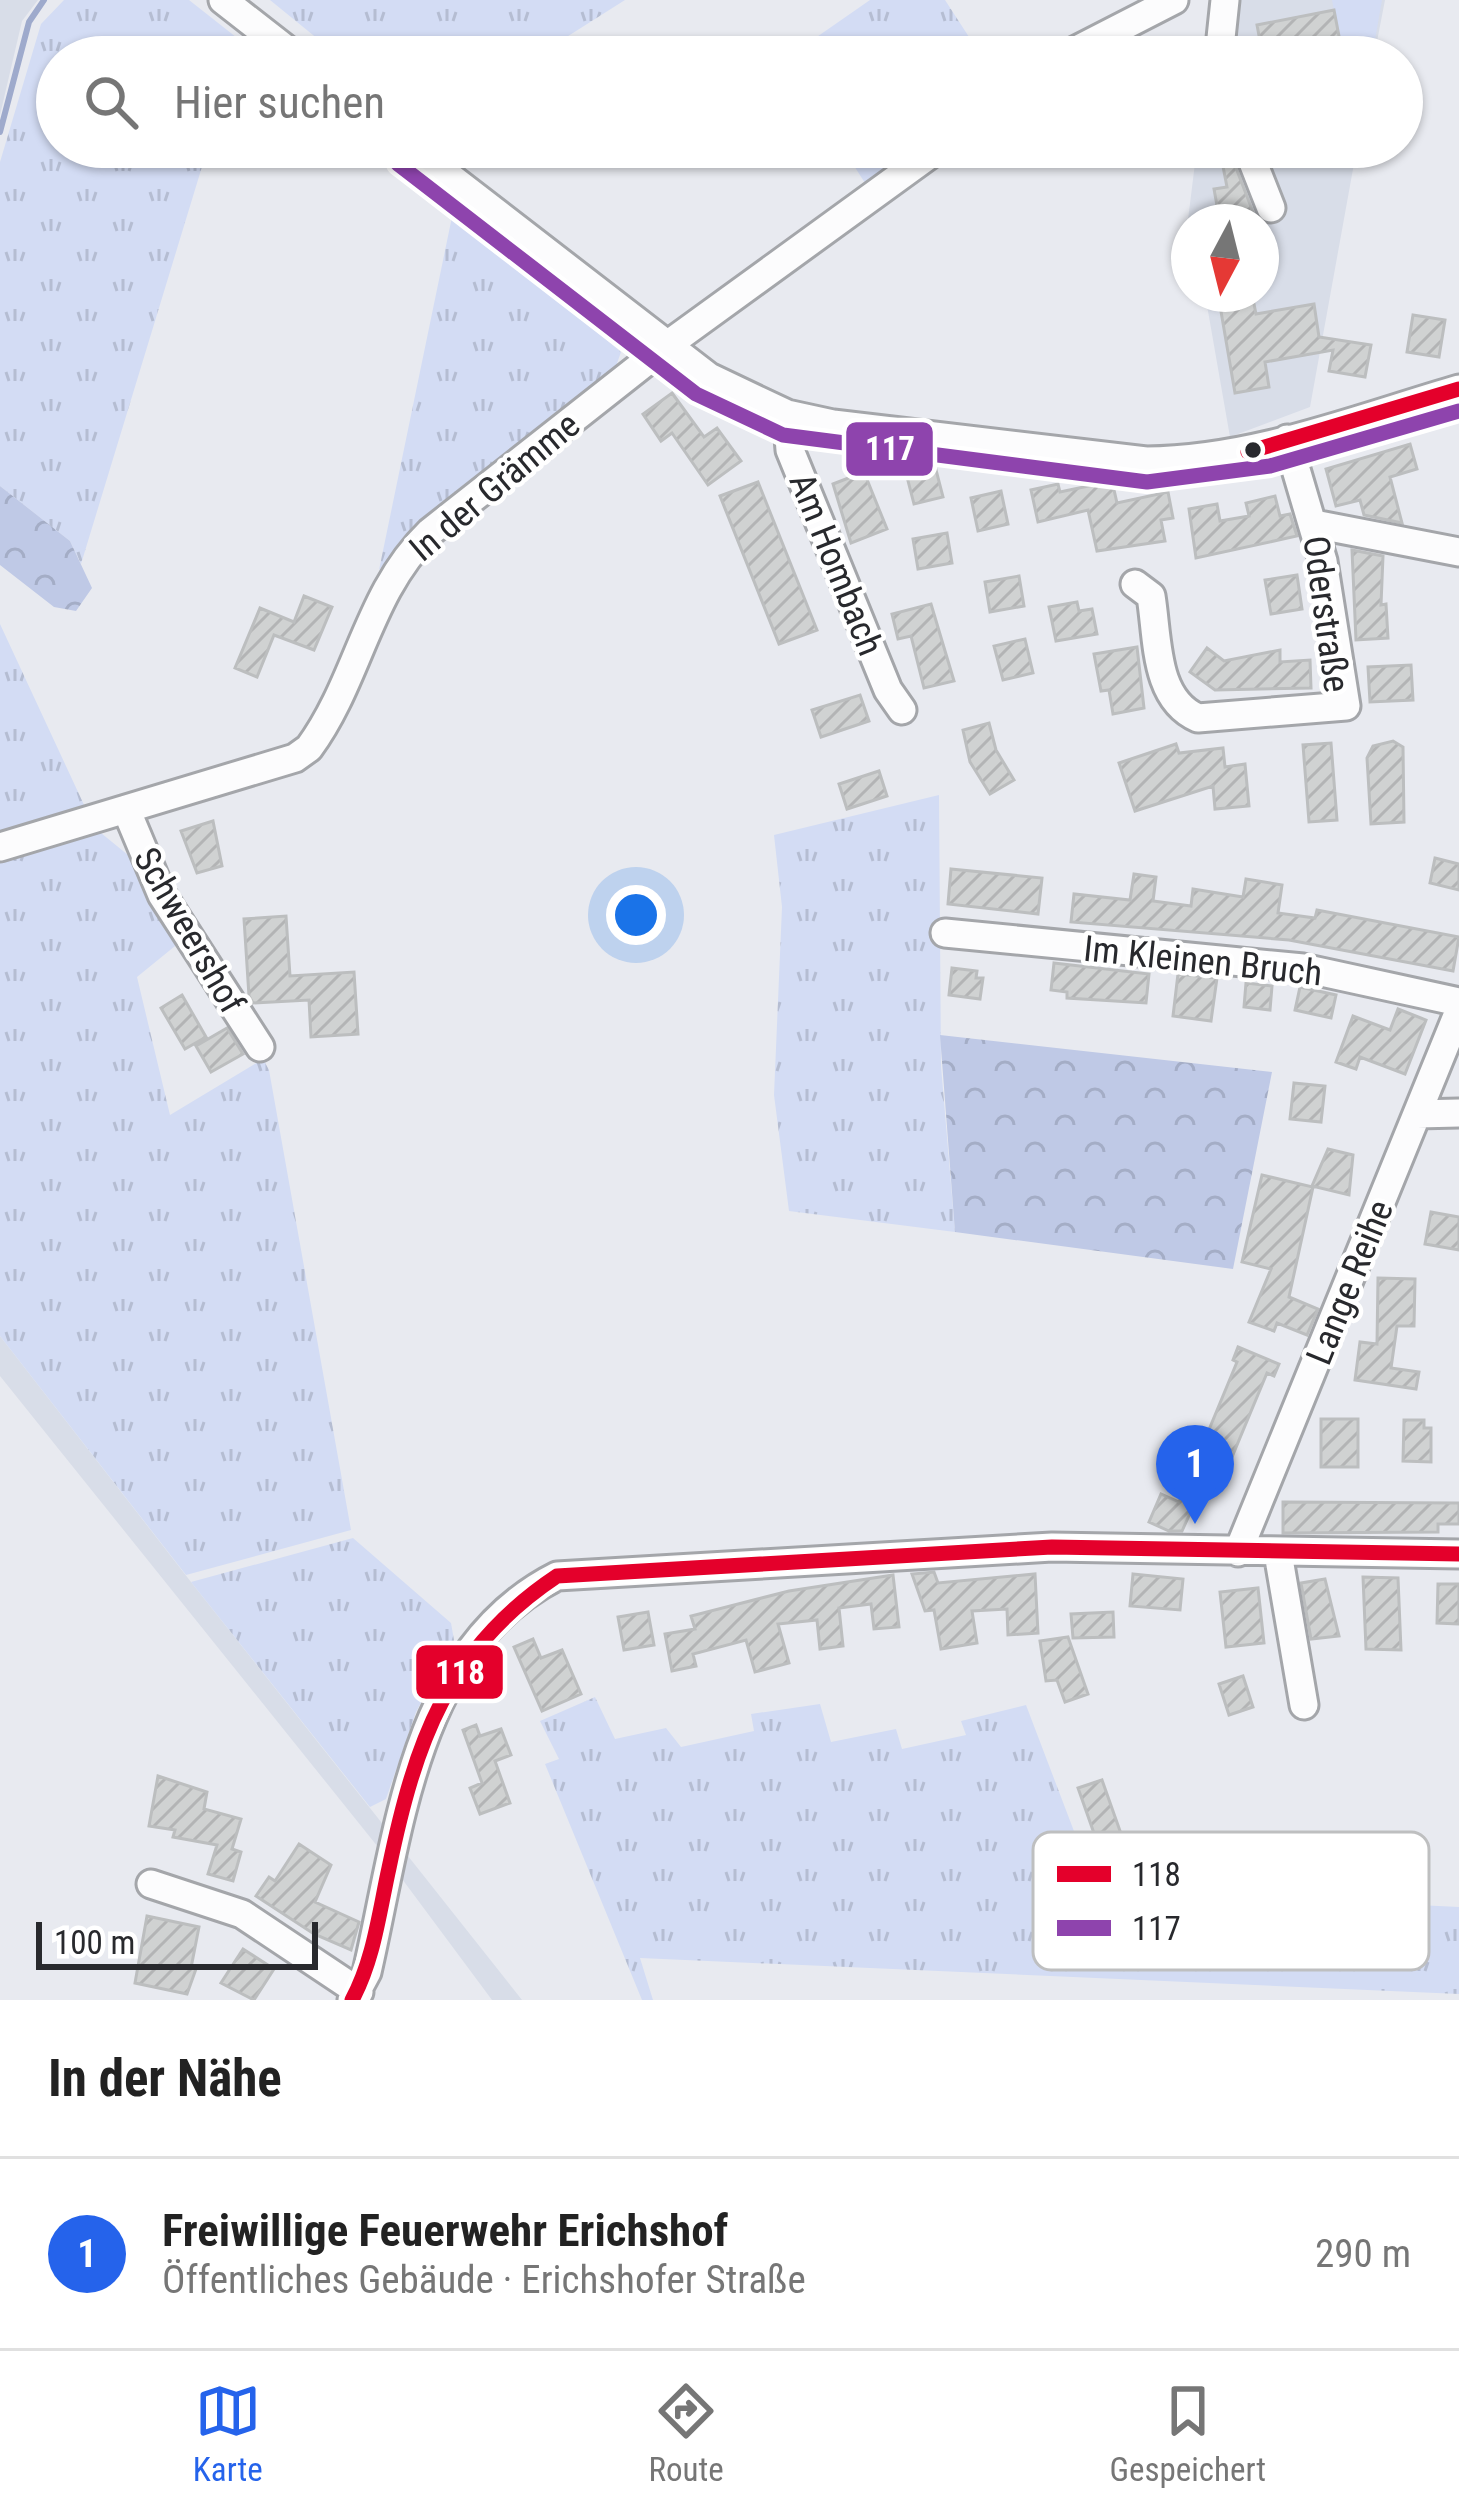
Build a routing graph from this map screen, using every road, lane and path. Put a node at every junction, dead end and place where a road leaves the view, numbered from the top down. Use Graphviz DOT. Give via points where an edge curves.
graph roads {
  1 [pos="223,0"];
  2 [pos="1174,0"];
  3 [pos="1225,0"];
  4 [pos="269,36"];
  5 [pos="1104,36"];
  6 [pos="1222,36"];
  7 [pos="438,168"];
  8 [pos="911,168"];
  9 [pos="1255,168"];
  10 [pos="1269,204"];
  11 [pos="666,346"];
  12 [pos="1459,389"];
  13 [pos="787,414"];
  14 [pos="1287,440"];
  15 [pos="1314,524"];
  16 [pos="1459,552"];
  17 [pos="1135,584"];
  18 [pos="902,710"];
  19 [pos="126,809"];
  20 [pos="0,847"];
  21 [pos="945,934"];
  22 [pos="1459,1002"];
  23 [pos="1459,1011"];
  24 [pos="260,1047"];
  25 [pos="1459,1113"];
  26 [pos="1417,1114"];
  27 [pos="1238,1552"];
  28 [pos="1278,1553"];
  29 [pos="1459,1554"];
  30 [pos="1304,1705"];
  31 [pos="151,1884"];
  32 [pos="355,1996"];
  1 -- 4 [label="street"];
  2 -- 5 [label="street"];
  3 -- 6 [label="street"];
  7 -- 11 [label="street"];
  8 -- 11 [label="street, In der Grämme"];
  9 -- 10 [label="street"];
  11 -- 13 [label="street"];
  11 -- 19 [label="street, In der Grämme" via="406,554 309,748"];
  12 -- 14 [label="street"];
  13 -- 14 [label="street" via="1147,461 1193,461"];
  13 -- 18 [label="street, Am Hombach" via="790,450"];
  14 -- 15 [label="street, Oderstraße"];
  15 -- 16 [label="street"];
  15 -- 17 [label="street, Oderstraße" via="1346,706 1198,718 1181,711 1169,699 1150,596"];
  19 -- 20 [label="street, In der Grämme"];
  19 -- 24 [label="street, Schweershof" via="162,896"];
  21 -- 22 [label="street, Im Kleinen Bruch" via="1303,968"];
  23 -- 26 [label="street, Lange Reihe"];
  25 -- 26 [label="street"];
  26 -- 27 [label="street, Lange Reihe"];
  27 -- 28 [label="street"];
  27 -- 32 [label="street" via="950,1550 557,1576 524,1593 474,1641 430,1726"];
  28 -- 29 [label="street"];
  28 -- 30 [label="street"];
  31 -- 32 [label="street" via="242,1914"];
}
